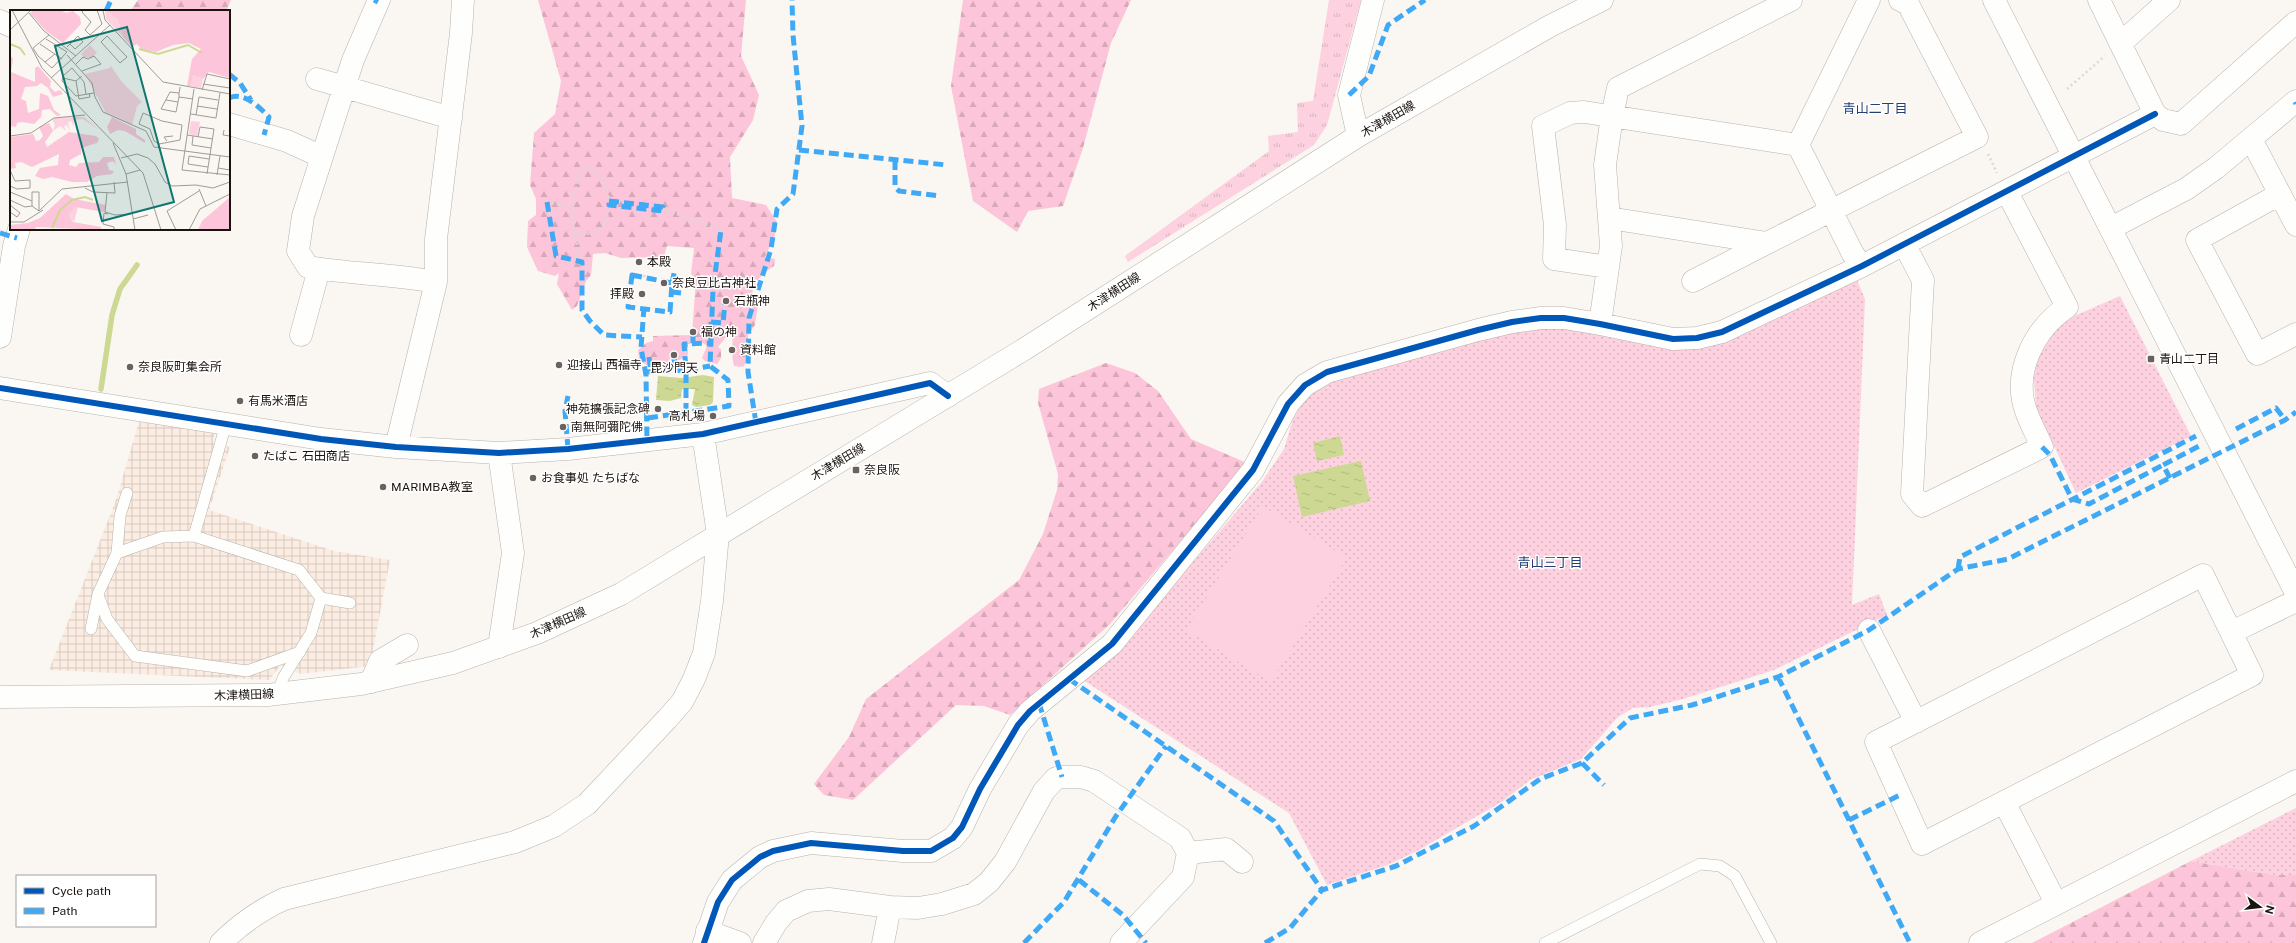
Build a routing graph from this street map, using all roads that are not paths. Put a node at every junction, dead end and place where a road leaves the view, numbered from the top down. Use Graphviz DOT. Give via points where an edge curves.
graph roads {
  1 [pos="379,0"];
  2 [pos="463,0"];
  3 [pos="1372,0"];
  4 [pos="1602,0"];
  5 [pos="1791,0"];
  6 [pos="1869,0"];
  7 [pos="1900,0"];
  8 [pos="1994,0"];
  9 [pos="2099,0"];
  10 [pos="2169,0"];
  11 [pos="0,21"];
  12 [pos="2296,22"];
  13 [pos="10,26"];
  14 [pos="2121,43"];
  15 [pos="317,79"];
  16 [pos="344,87"];
  17 [pos="2296,101"];
  18 [pos="2155,114"];
  19 [pos="1612,116"];
  20 [pos="451,118"];
  21 [pos="230,124"];
  22 [pos="1358,136"];
  23 [pos="2251,139"];
  24 [pos="1798,145"];
  25 [pos="2075,155"];
  26 [pos="322,157"];
  27 [pos="2007,192"];
  28 [pos="2280,194"];
  29 [pos="1831,211"];
  30 [pos="1609,218"];
  31 [pos="2296,225"];
  32 [pos="2111,228"];
  33 [pos="19,230"];
  34 [pos="1767,243"];
  35 [pos="1904,244"];
  36 [pos="1862,266"];
  37 [pos="1608,267"];
  38 [pos="319,269"];
  39 [pos="1693,281"];
  40 [pos="436,282"];
  41 [pos="1600,324"];
  42 [pos="2296,334"];
  43 [pos="301,335"];
  44 [pos="0,337"];
  45 [pos="0,388"];
  46 [pos="948,396"];
  47 [pos="226,424"];
  48 [pos="703,434"];
  49 [pos="396,447"];
  50 [pos="499,453"];
  51 [pos="127,493"];
  52 [pos="718,534"];
  53 [pos="194,536"];
  54 [pos="117,553"];
  55 [pos="2296,593"];
  56 [pos="98,594"];
  57 [pos="322,598"];
  58 [pos="2296,601"];
  59 [pos="350,603"];
  60 [pos="91,629"];
  61 [pos="1869,630"];
  62 [pos="2232,632"];
  63 [pos="407,645"];
  64 [pos="499,647"];
  65 [pos="300,652"];
  66 [pos="371,682"];
  67 [pos="277,694"];
  68 [pos="0,697"];
  69 [pos="1916,722"];
  70 [pos="2296,781"];
  71 [pos="2004,802"];
  72 [pos="1188,853"];
  73 [pos="1242,862"];
  74 [pos="2056,903"];
  75 [pos="890,907"];
  76 [pos="706,937"];
  77 [pos="222,943"];
  78 [pos="740,943"];
  79 [pos="764,943"];
  80 [pos="883,943"];
  81 [pos="1121,943"];
  82 [pos="1545,943"];
  83 [pos="1771,943"];
  84 [pos="1980,943"];
  1 -- 16 [label="street"];
  2 -- 20 [label="street"];
  3 -- 22 [label="street" via="1349,95"];
  4 -- 22 [label="street, 木津横田線" via="1550,26"];
  5 -- 19 [label="street" via="1618,88"];
  6 -- 24 [label="street"];
  7 -- 29 [label="street" via="1908,4 1977,137"];
  8 -- 25 [label="street"];
  9 -- 14 [label="street"];
  10 -- 14 [label="street"];
  11 -- 13 [label="street"];
  12 -- 18 [label="street" via="2182,124 2163,120"];
  14 -- 18 [label="street"];
  15 -- 16 [label="street"];
  16 -- 20 [label="street"];
  16 -- 26 [label="street"];
  17 -- 23 [label="street"];
  18 -- 25 [label="street"];
  19 -- 24 [label="street"];
  19 -- 30 [label="street" via="1605,164"];
  19 -- 37 [label="street" via="1570,113 1543,126 1555,225 1554,259"];
  20 -- 40 [label="street" via="436,238"];
  21 -- 26 [label="street" via="287,141"];
  22 -- 46 [label="street, 木津横田線"];
  23 -- 28 [label="street"];
  23 -- 32 [label="street" via="2186,189"];
  24 -- 29 [label="street"];
  25 -- 27 [label="street"];
  25 -- 32 [label="street"];
  26 -- 38 [label="street" via="304,216 298,251 308,267"];
  27 -- 35 [label="street"];
  27 -- 35 [label="street" via="2066,307 2052,317 2037,336 2026,360 2022,384 2025,410 2042,447 1922,506 1912,494 1923,280"];
  28 -- 31 [label="street"];
  28 -- 42 [label="street" via="2197,240 2257,354"];
  29 -- 34 [label="street"];
  29 -- 36 [label="street"];
  30 -- 34 [label="street"];
  30 -- 37 [label="street" via="1611,246"];
  32 -- 55 [label="street"];
  33 -- 44 [label="street"];
  34 -- 39 [label="street"];
  35 -- 36 [label="street"];
  36 -- 41 [label="street" via="1759,316 1722,332 1697,338 1672,339"];
  37 -- 41 [label="street"];
  38 -- 40 [label="street"];
  38 -- 43 [label="street"];
  40 -- 49 [label="street"];
  41 -- 76 [label="street" via="1564,318 1512,322 1327,372 1305,384 1288,404 1253,470 1112,644 1030,711 1018,725 980,790 962,827 953,838 931,851 811,843 773,851 760,857 732,880 718,902"];
  45 -- 47 [label="street"];
  46 -- 48 [label="street" via="930,383"];
  46 -- 52 [label="street, 木津横田線"];
  47 -- 49 [label="street" via="321,439"];
  47 -- 53 [label="lane"];
  48 -- 50 [label="street" via="576,448"];
  48 -- 52 [label="street"];
  49 -- 50 [label="street"];
  50 -- 64 [label="street" via="513,553"];
  51 -- 54 [label="lane" via="120,516"];
  52 -- 64 [label="street, 木津横田線" via="621,594 537,633"];
  52 -- 77 [label="street" via="707,636 704,653 694,679 682,702 587,804 554,826 515,842 284,899 267,906 236,928"];
  53 -- 54 [label="lane" via="163,537"];
  53 -- 57 [label="lane" via="299,570"];
  54 -- 56 [label="lane"];
  56 -- 60 [label="lane"];
  56 -- 65 [label="lane" via="107,619 135,656 247,671"];
  57 -- 59 [label="lane"];
  57 -- 65 [label="lane" via="311,634"];
  58 -- 62 [label="street"];
  61 -- 69 [label="street"];
  62 -- 69 [label="street" via="2203,575"];
  62 -- 71 [label="street" via="2252,674"];
  63 -- 66 [label="street" via="380,661"];
  64 -- 66 [label="street, 木津横田線" via="453,663"];
  65 -- 67 [label="lane" via="283,678"];
  66 -- 67 [label="street, 木津横田線"];
  67 -- 68 [label="street, 木津横田線" via="101,698"];
  69 -- 71 [label="street" via="1876,742 1922,844"];
  70 -- 74 [label="street"];
  71 -- 74 [label="street"];
  72 -- 73 [label="street" via="1226,849"];
  72 -- 75 [label="street" via="1180,838 1094,781 1068,776 1056,778 1044,791 1005,862 989,882 974,894 918,908"];
  72 -- 81 [label="street" via="1182,877"];
  74 -- 84 [label="street"];
  75 -- 79 [label="street" via="829,899 808,901 786,911"];
  75 -- 80 [label="street"];
  76 -- 78 [label="street"];
  82 -- 83 [label="lane" via="1700,864 1720,866 1735,876"];
}
